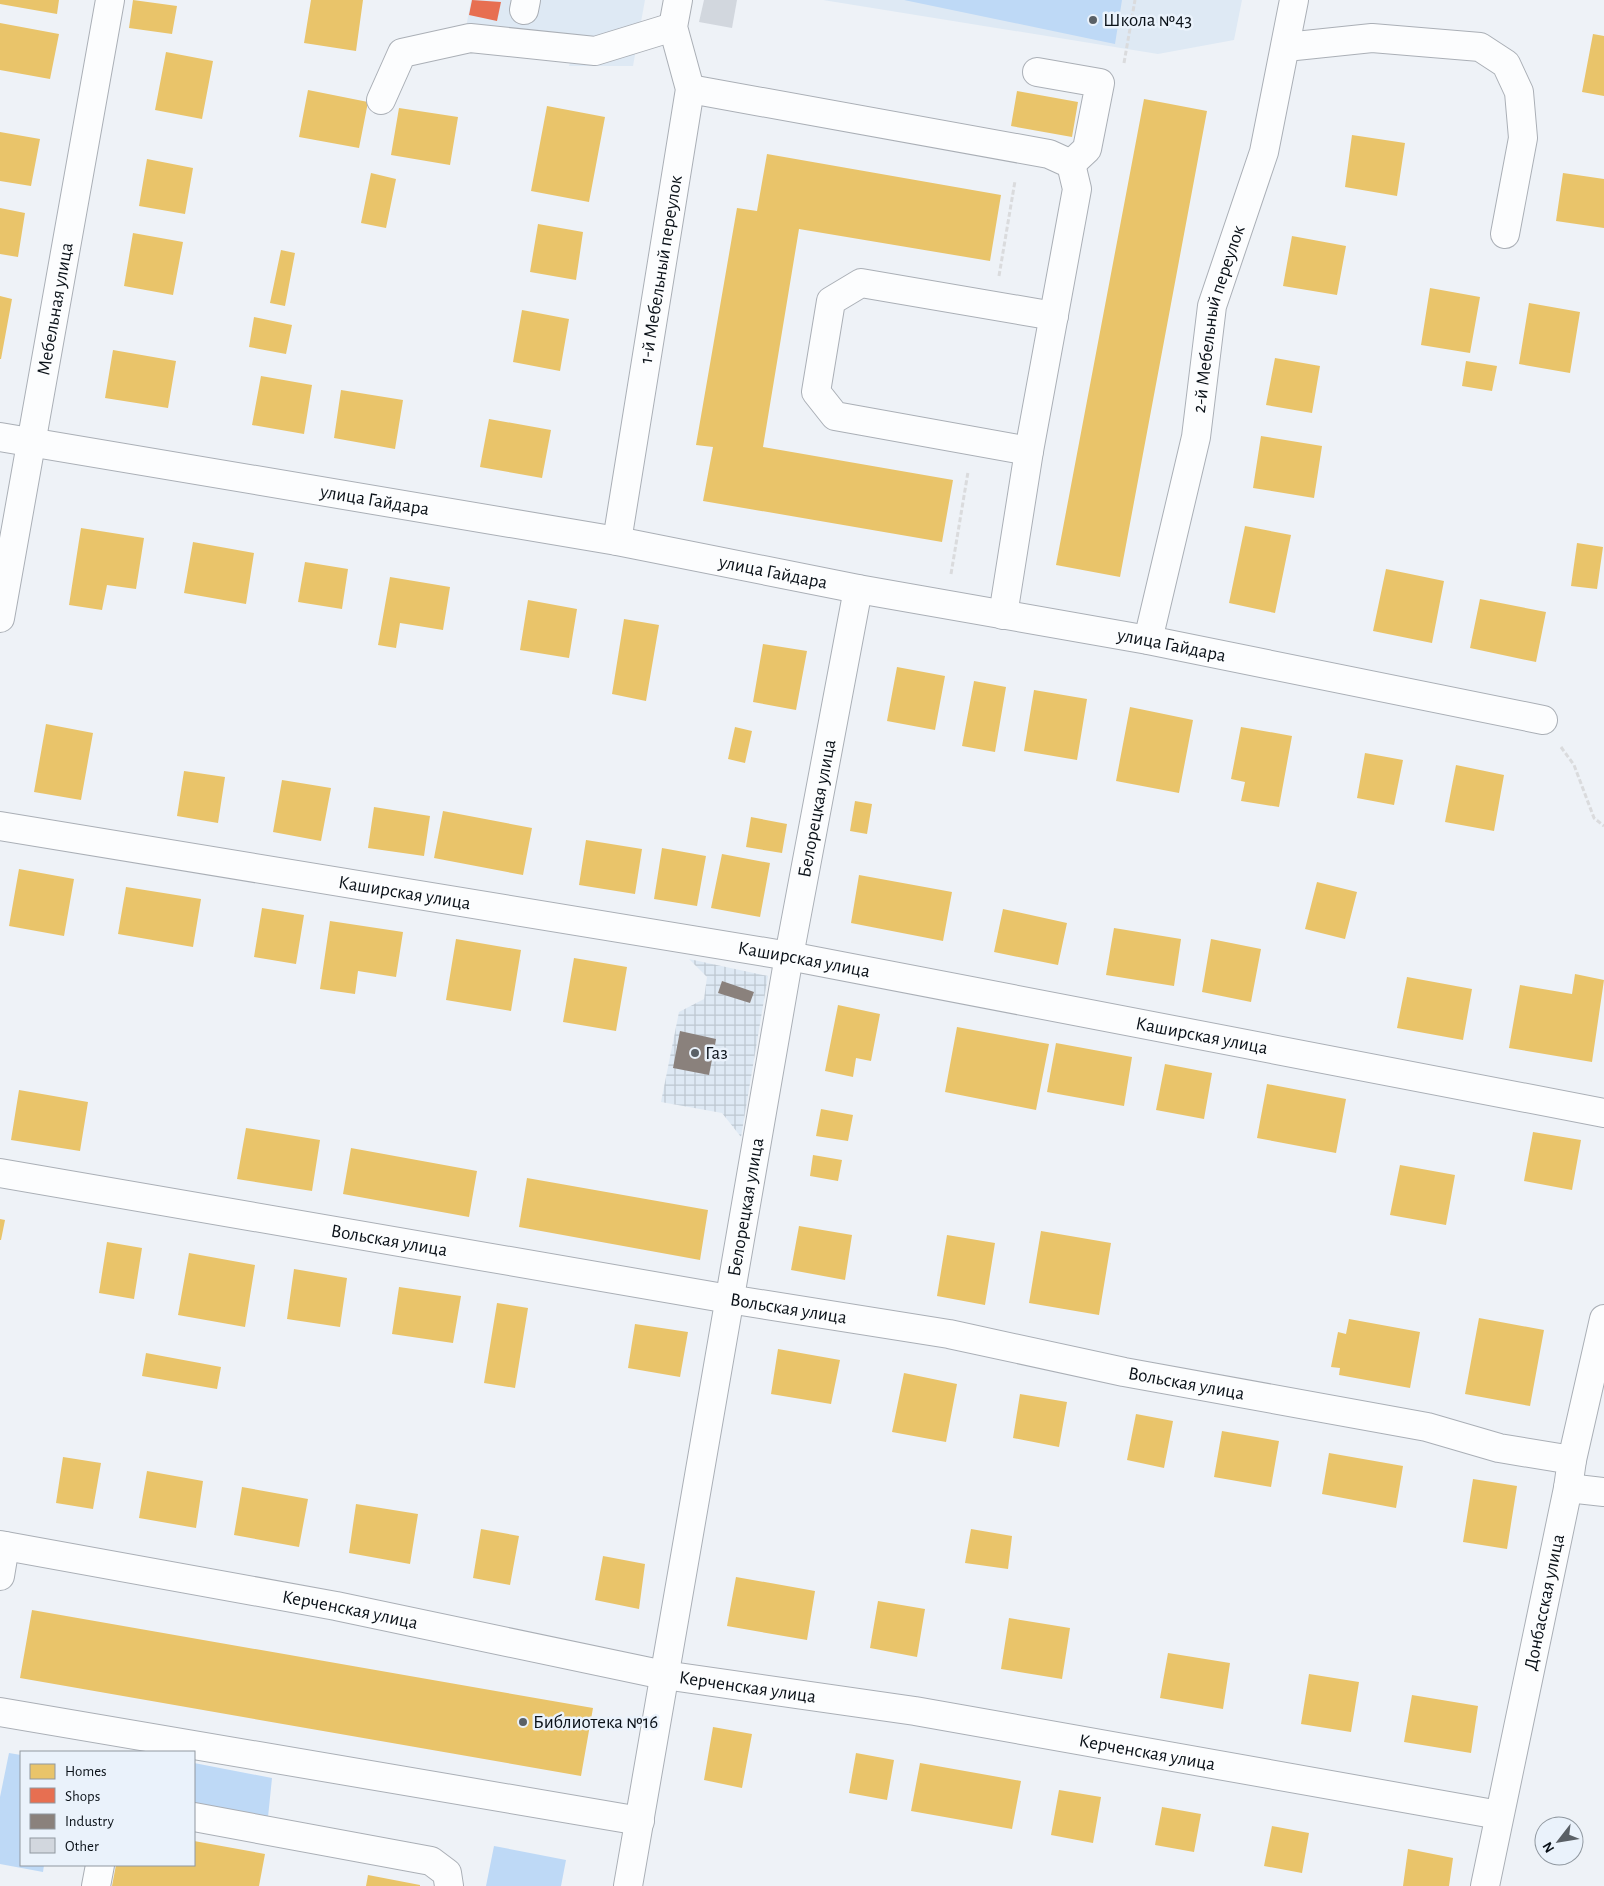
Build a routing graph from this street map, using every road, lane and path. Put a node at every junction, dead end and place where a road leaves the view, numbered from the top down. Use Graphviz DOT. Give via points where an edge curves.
graph roads {
  1 [pos="110,0"];
  2 [pos="678,0"];
  3 [pos="1294,0"];
  4 [pos="673,27"];
  5 [pos="1286,47"];
  6 [pos="1037,72"];
  7 [pos="690,89"];
  8 [pos="381,100"];
  9 [pos="1021,149"];
  10 [pos="1071,164"];
  11 [pos="1505,234"];
  12 [pos="994,306"];
  13 [pos="1054,316"];
  14 [pos="0,437"];
  15 [pos="972,441"];
  16 [pos="32,443"];
  17 [pos="1029,451"];
  18 [pos="616,541"];
  19 [pos="951,576"];
  20 [pos="858,588"];
  21 [pos="1003,615"];
  22 [pos="0,618"];
  23 [pos="1148,640"];
  24 [pos="1543,720"];
  25 [pos="0,826"];
  26 [pos="1604,826"];
  27 [pos="789,956"];
  28 [pos="1604,1114"];
  29 [pos="0,1173"];
  30 [pos="729,1299"];
  31 [pos="1604,1319"];
  32 [pos="1572,1460"];
  33 [pos="1568,1488"];
  34 [pos="1604,1492"];
  35 [pos="2,1546"];
  36 [pos="0,1576"];
  37 [pos="664,1675"];
  38 [pos="0,1712"];
  39 [pos="1499,1815"];
  40 [pos="195,1817"];
  41 [pos="640,1821"];
  42 [pos="100,1866"];
  43 [pos="96,1886"];
  44 [pos="449,1886"];
  45 [pos="628,1886"];
  46 [pos="1485,1886"];
  1 -- 16 [label="street, Мебельная улица"];
  2 -- 4 [label="street, 1-й Мебельный переулок"];
  3 -- 5 [label="street, 2-й Мебельный переулок"];
  4 -- 7 [label="street, 1-й Мебельный переулок"];
  4 -- 8 [label="street" via="595,51 470,38 402,52"];
  5 -- 11 [label="street" via="1372,38 1480,47 1506,64 1519,92 1523,138"];
  5 -- 23 [label="street, 2-й Мебельный переулок" via="1264,152 1212,306 1196,437"];
  6 -- 10 [label="street" via="1100,83 1087,149"];
  7 -- 9 [label="street"];
  7 -- 18 [label="street, 1-й Мебельный переулок"];
  9 -- 10 [label="street" via="1048,154"];
  9 -- 12 [label="path"];
  10 -- 13 [label="street" via="1077,188"];
  12 -- 13 [label="street"];
  12 -- 15 [label="street" via="861,283 831,301 816,392 835,416"];
  13 -- 17 [label="street"];
  14 -- 16 [label="street, улица Гайдара"];
  15 -- 17 [label="street"];
  15 -- 19 [label="path"];
  16 -- 18 [label="street, улица Гайдара"];
  16 -- 22 [label="street, Мебельная улица"];
  17 -- 21 [label="street"];
  18 -- 20 [label="street, улица Гайдара"];
  20 -- 21 [label="street, улица Гайдара"];
  20 -- 27 [label="street, Белорецкая улица"];
  21 -- 23 [label="street, улица Гайдара"];
  23 -- 24 [label="street, улица Гайдара"];
  24 -- 26 [label="path" via="1574,765 1594,818"];
  25 -- 27 [label="street, Каширская улица"];
  27 -- 28 [label="street, Каширская улица"];
  27 -- 30 [label="street, Белорецкая улица"];
  29 -- 30 [label="street, Вольская улица"];
  30 -- 32 [label="street, Вольская улица" via="949,1334 1124,1372 1427,1427 1499,1448"];
  30 -- 37 [label="street, Белорецкая улица"];
  31 -- 32 [label="street, Донбасская улица"];
  32 -- 33 [label="street, Донбасская улица"];
  33 -- 34 [label="street"];
  33 -- 39 [label="street, Донбасская улица"];
  35 -- 36 [label="street"];
  35 -- 37 [label="street, Керченская улица" via="336,1606"];
  37 -- 39 [label="street, Керченская улица" via="915,1711"];
  37 -- 41 [label="street, Белорецкая улица"];
  38 -- 41 [label="street"];
  39 -- 46 [label="street, Донбасская улица"];
  40 -- 44 [label="street" via="431,1861 447,1873"];
  41 -- 45 [label="street, Белорецкая улица"];
  42 -- 43 [label="street"];
}
